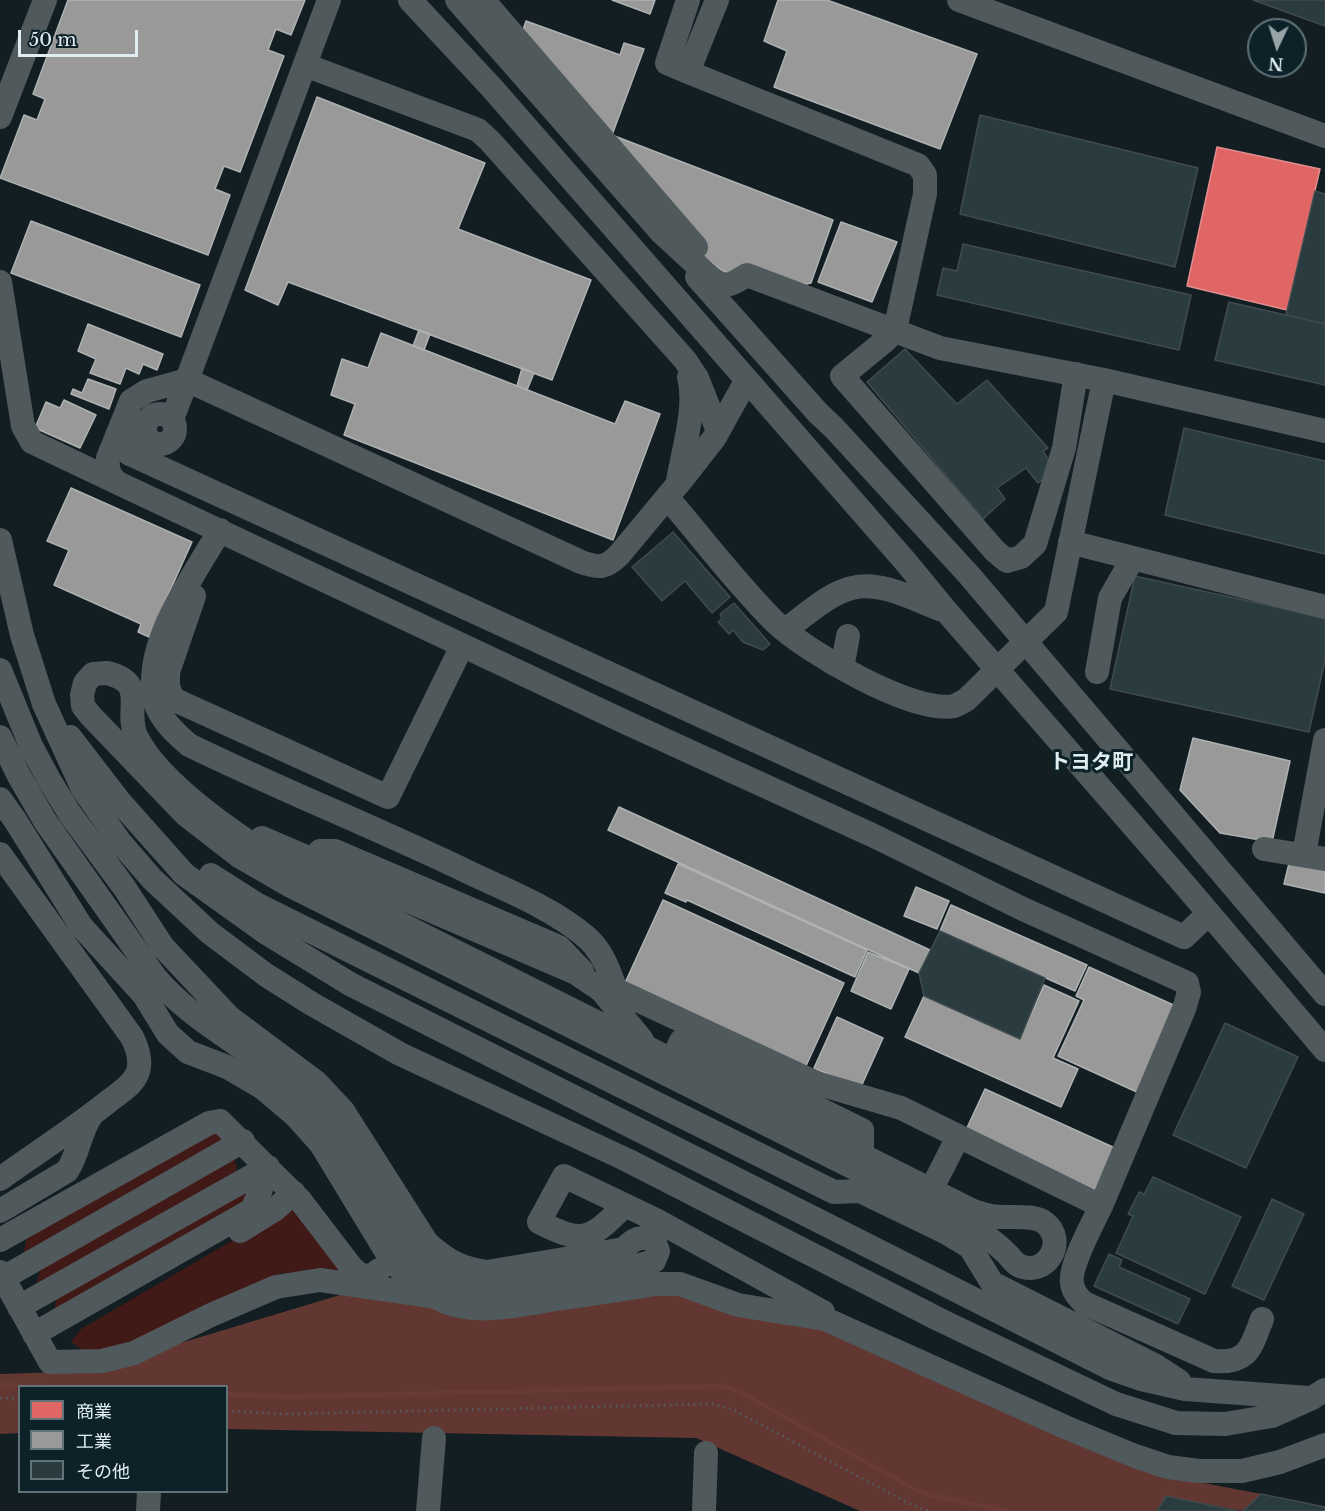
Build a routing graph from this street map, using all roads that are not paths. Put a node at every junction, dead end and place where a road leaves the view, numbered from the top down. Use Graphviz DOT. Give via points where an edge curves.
graph roads {
  1 [pos="45,0"];
  2 [pos="329,0"];
  3 [pos="410,0"];
  4 [pos="457,0"];
  5 [pos="483,0"];
  6 [pos="688,0"];
  7 [pos="717,0"];
  8 [pos="959,0"];
  9 [pos="305,65"];
  10 [pos="688,72"];
  11 [pos="0,117"];
  12 [pos="1325,136"];
  13 [pos="662,233"];
  14 [pos="0,282"];
  15 [pos="729,285"];
  16 [pos="895,330"];
  17 [pos="685,360"];
  18 [pos="1076,375"];
  19 [pos="187,380"];
  20 [pos="1104,380"];
  21 [pos="746,381"];
  22 [pos="718,431"];
  23 [pos="1325,431"];
  24 [pos="118,483"];
  25 [pos="672,492"];
  26 [pos="220,530"];
  27 [pos="0,540"];
  28 [pos="1071,542"];
  29 [pos="208,551"];
  30 [pos="1133,558"];
  31 [pos="835,594"];
  32 [pos="1325,607"];
  33 [pos="947,612"];
  34 [pos="785,630"];
  35 [pos="848,636"];
  36 [pos="462,646"];
  37 [pos="817,653"];
  38 [pos="843,668"];
  39 [pos="0,670"];
  40 [pos="1097,672"];
  41 [pos="44,704"];
  42 [pos="0,737"];
  43 [pos="1325,740"];
  44 [pos="0,799"];
  45 [pos="213,817"];
  46 [pos="1264,849"];
  47 [pos="0,854"];
  48 [pos="1314,856"];
  49 [pos="1209,913"];
  50 [pos="1325,994"];
  51 [pos="1325,1050"];
  52 [pos="658,1053"];
  53 [pos="94,1113"];
  54 [pos="958,1137"];
  55 [pos="243,1141"];
  56 [pos="268,1167"];
  57 [pos="0,1179"];
  58 [pos="931,1190"];
  59 [pos="294,1193"];
  60 [pos="625,1206"];
  61 [pos="1101,1206"];
  62 [pos="0,1211"];
  63 [pos="652,1229"];
  64 [pos="0,1239"];
  65 [pos="1054,1252"];
  66 [pos="392,1261"];
  67 [pos="344,1273"];
  68 [pos="2,1275"];
  69 [pos="759,1276"];
  70 [pos="433,1296"];
  71 [pos="1036,1304"];
  72 [pos="19,1307"];
  73 [pos="755,1307"];
  74 [pos="1262,1319"];
  75 [pos="854,1330"];
  76 [pos="37,1340"];
  77 [pos="1194,1390"];
  78 [pos="1319,1394"];
  79 [pos="434,1438"];
  80 [pos="1325,1444"];
  81 [pos="706,1453"];
  82 [pos="149,1493"];
  83 [pos="148,1511"];
  84 [pos="428,1511"];
  85 [pos="704,1511"];
  1 -- 11 [label="street"];
  2 -- 9 [label="street"];
  3 -- 21 [label="street" via="492,88"];
  4 -- 13 [label="street"];
  5 -- 15 [label="street"];
  6 -- 10 [label="street" via="667,63"];
  7 -- 10 [label="street"];
  8 -- 12 [label="street"];
  9 -- 17 [label="street" via="478,130"];
  9 -- 19 [label="street"];
  10 -- 16 [label="street" via="918,165 925,175 925,194"];
  13 -- 15 [label="street" via="713,280"];
  13 -- 50 [label="street" via="818,413 969,575"];
  14 -- 24 [label="street" via="23,426 32,442"];
  15 -- 16 [label="street" via="747,275"];
  16 -- 18 [label="street" via="940,348"];
  16 -- 18 [label="street" via="842,376 1007,561 1021,557 1035,544 1064,448"];
  17 -- 22 [label="street" via="697,378"];
  17 -- 25 [label="street" via="692,399"];
  18 -- 20 [label="street"];
  19 -- 24 [label="street" via="147,391 131,401 108,458 110,477"];
  19 -- 25 [label="street" via="596,567 610,564"];
  19 -- 49 [label="street" via="171,418 175,424 172,438 163,444 153,442 145,426 128,453 1184,937"];
  20 -- 23 [label="street"];
  20 -- 28 [label="street"];
  21 -- 22 [label="street"];
  21 -- 33 [label="street"];
  22 -- 25 [label="street"];
  24 -- 26 [label="street"];
  25 -- 34 [label="street" via="751,596"];
  26 -- 29 [label="street"];
  26 -- 36 [label="street"];
  27 -- 41 [label="street" via="22,635"];
  28 -- 30 [label="street"];
  28 -- 38 [label="street" via="1056,612 956,706 919,702"];
  29 -- 36 [label="street" via="168,672 173,699 388,797"];
  29 -- 54 [label="street" via="170,615 155,652 156,702 174,732 189,744 540,906 586,936 602,954 616,990 816,1083 901,1108"];
  30 -- 32 [label="street"];
  30 -- 40 [label="street" via="1110,598"];
  31 -- 33 [label="street" via="853,587 881,587"];
  31 -- 34 [label="street"];
  31 -- 37 [label="street" via="818,615 814,633"];
  33 -- 49 [label="street"];
  34 -- 37 [label="street"];
  35 -- 38 [label="street"];
  36 -- 61 [label="street" via="1187,983 1184,1010"];
  37 -- 38 [label="street"];
  39 -- 63 [label="street" via="48,778 164,947 229,1017 316,1082 343,1110 427,1243 444,1258 466,1269 487,1272 624,1250 633,1239"];
  41 -- 71 [label="street" via="147,818 207,873 258,905 834,1192 860,1191 947,1233 970,1247 992,1283"];
  41 -- 77 [label="street" via="120,802 184,874 265,932 350,984 1112,1369"];
  41 -- 78 [label="street" via="83,789 152,879 210,933 266,975 400,1054 627,1160 940,1320 1116,1404 1176,1423 1226,1424 1272,1416"];
  42 -- 63 [label="street" via="45,822 155,976 191,1012 297,1089 321,1114 340,1136 408,1248 434,1274 473,1288 494,1289 626,1269 654,1261 658,1251"];
  43 -- 48 [label="street"];
  44 -- 66 [label="street" via="81,926 144,995 168,1034 188,1052 227,1067 263,1088 295,1115 321,1144"];
  45 -- 52 [label="street" via="283,865"];
  45 -- 52 [label="street" via="576,973 600,990"];
  45 -- 65 [label="street" via="151,759 135,734 131,688 122,676 93,674 85,682 82,695 83,706 90,715 185,814 239,856 302,892 976,1229 1017,1265 1033,1268 1045,1264"];
  46 -- 48 [label="street"];
  47 -- 53 [label="street" via="132,1037 138,1051 137,1074 131,1084"];
  49 -- 51 [label="street"];
  52 -- 58 [label="street"];
  53 -- 57 [label="street"];
  53 -- 62 [label="street" via="86,1123 67,1171"];
  54 -- 58 [label="street"];
  54 -- 61 [label="street"];
  55 -- 56 [label="street"];
  55 -- 64 [label="street" via="220,1121 209,1123"];
  55 -- 68 [label="street"];
  56 -- 59 [label="street"];
  56 -- 72 [label="street"];
  56 -- 76 [label="street" via="252,1210"];
  58 -- 65 [label="street" via="973,1211 1046,1223 1054,1237"];
  59 -- 67 [label="street"];
  59 -- 76 [label="street" via="274,1210 75,1329"];
  60 -- 63 [label="street"];
  61 -- 74 [label="street" via="1073,1269 1072,1283 1084,1303 1221,1362 1242,1358 1249,1351"];
  63 -- 69 [label="street"];
  65 -- 71 [label="street"];
  66 -- 67 [label="street" via="373,1275"];
  66 -- 70 [label="street"];
  67 -- 70 [label="street"];
  67 -- 76 [label="street" via="276,1287 134,1353 102,1361 50,1362"];
  68 -- 72 [label="street"];
  69 -- 73 [label="street"];
  69 -- 75 [label="street"];
  70 -- 73 [label="street" via="462,1307 490,1310 655,1284 680,1284 738,1305"];
  71 -- 77 [label="street"];
  72 -- 76 [label="street"];
  73 -- 75 [label="street" via="825,1319"];
  75 -- 80 [label="street" via="1065,1427 1168,1467 1242,1472"];
  77 -- 78 [label="street"];
  79 -- 84 [label="street"];
  81 -- 85 [label="street"];
  82 -- 83 [label="street"];
}
